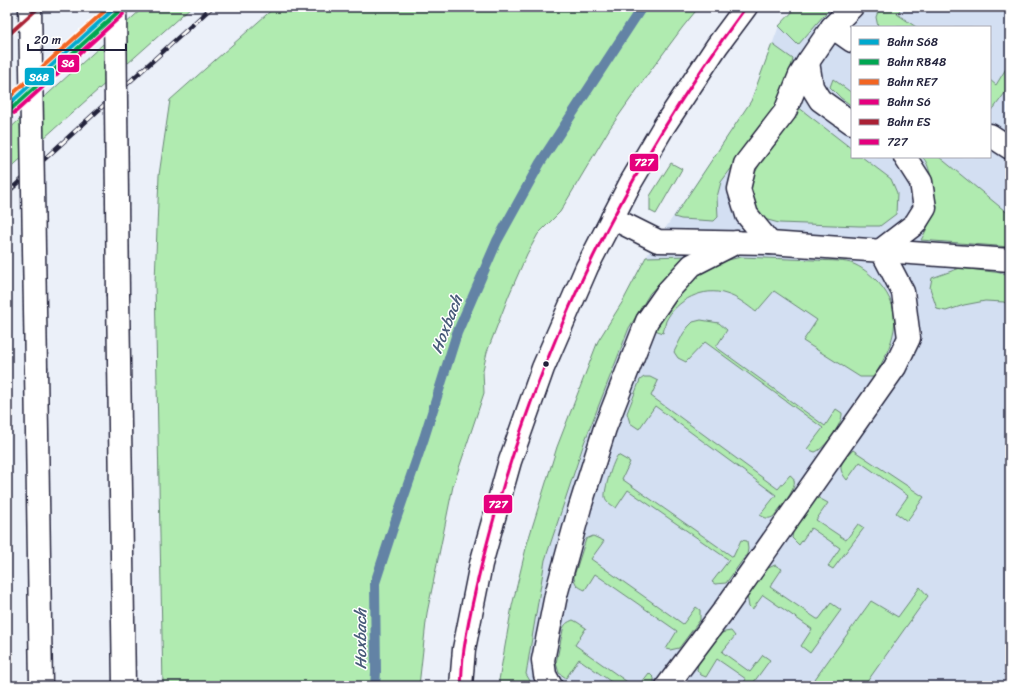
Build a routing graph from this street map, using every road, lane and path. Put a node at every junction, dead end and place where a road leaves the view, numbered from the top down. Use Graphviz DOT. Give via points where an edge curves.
graph roads {
  1 [pos="30,7"];
  2 [pos="114,7"];
  3 [pos="746,7"];
  4 [pos="852,7"];
  5 [pos="832,27"];
  6 [pos="851,40"];
  7 [pos="808,62"];
  8 [pos="851,122"];
  9 [pos="991,136"];
  10 [pos="1010,148"];
  11 [pos="906,158"];
  12 [pos="612,218"];
  13 [pos="737,242"];
  14 [pos="770,243"];
  15 [pos="881,250"];
  16 [pos="1010,260"];
  17 [pos="676,683"];
  18 [pos="42,686"];
  19 [pos="124,686"];
  20 [pos="461,686"];
  21 [pos="551,686"];
  1 -- 18 [label="main road, bridge"];
  2 -- 19 [label="main road, bridge"];
  3 -- 12 [label="main road" via="664,126"];
  4 -- 5 [label="main road"];
  5 -- 6 [label="main road"];
  5 -- 7 [label="main road"];
  7 -- 8 [label="main road" via="812,87 820,100"];
  7 -- 14 [label="main road" via="785,112 745,164 739,189 747,215"];
  9 -- 10 [label="main road"];
  11 -- 15 [label="main road" via="921,182 925,208 915,224"];
  12 -- 13 [label="main road" via="658,241"];
  12 -- 20 [label="main road" via="587,267 544,368 510,461 481,564 464,649"];
  13 -- 14 [label="main road"];
  13 -- 21 [label="main road" via="692,265 668,291 647,321 605,428 556,595 543,660 545,675"];
  14 -- 15 [label="main road"];
  15 -- 16 [label="main road"];
  15 -- 17 [label="main road" via="903,292 909,338 895,367 724,610"];
}
